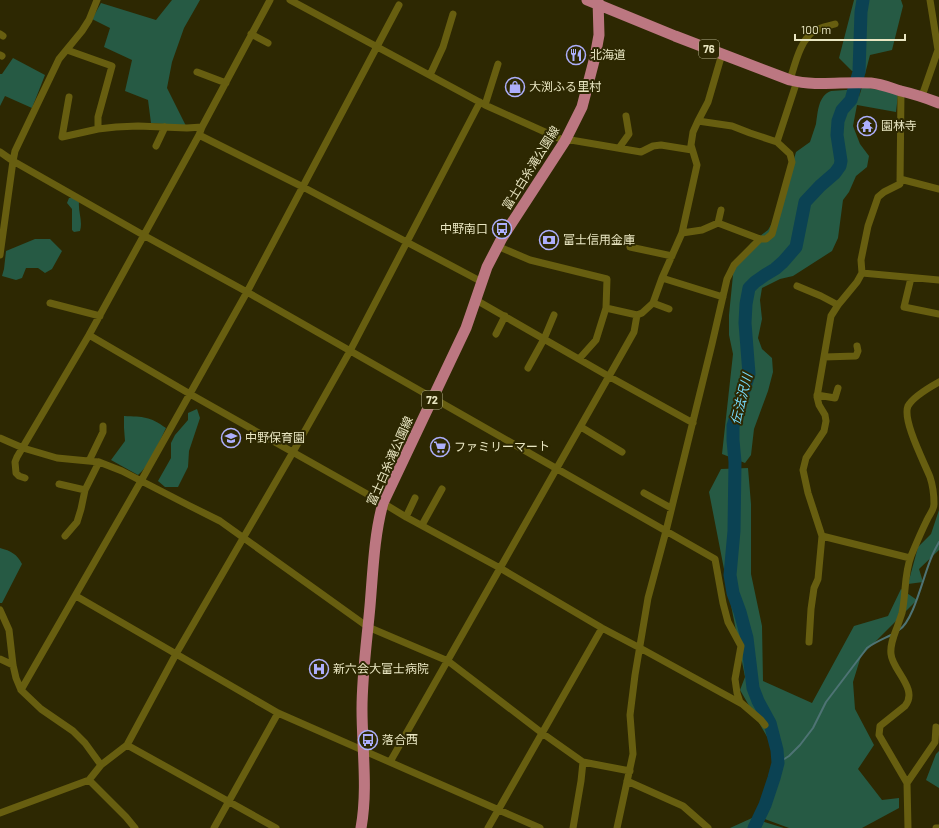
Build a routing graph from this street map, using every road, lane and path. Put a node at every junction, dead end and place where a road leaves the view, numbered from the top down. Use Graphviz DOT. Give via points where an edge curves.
graph roads {
  1 [pos="97,0"];
  2 [pos="270,0"];
  3 [pos="290,0"];
  4 [pos="930,0"];
  5 [pos="594,1"];
  6 [pos="399,5"];
  7 [pos="935,8"];
  8 [pos="453,14"];
  9 [pos="835,24"];
  10 [pos="251,34"];
  11 [pos="268,43"];
  12 [pos="378,47"];
  13 [pos="67,50"];
  14 [pos="938,50"];
  15 [pos="722,54"];
  16 [pos="498,64"];
  17 [pos="197,72"];
  18 [pos="430,75"];
  19 [pos="794,81"];
  20 [pos="226,83"];
  21 [pos="901,91"];
  22 [pos="922,96"];
  23 [pos="69,97"];
  24 [pos="482,103"];
  25 [pos="939,103"];
  26 [pos="626,116"];
  27 [pos="698,121"];
  28 [pos="164,127"];
  29 [pos="202,127"];
  30 [pos="98,129"];
  31 [pos="199,135"];
  32 [pos="565,140"];
  33 [pos="778,142"];
  34 [pos="156,146"];
  35 [pos="619,148"];
  36 [pos="692,150"];
  37 [pos="0,152"];
  38 [pos="13,161"];
  39 [pos="900,179"];
  40 [pos="303,187"];
  41 [pos="939,189"];
  42 [pos="721,210"];
  43 [pos="718,224"];
  44 [pos="682,233"];
  45 [pos="144,236"];
  46 [pos="760,239"];
  47 [pos="407,243"];
  48 [pos="497,246"];
  49 [pos="630,247"];
  50 [pos="0,255"];
  51 [pos="672,256"];
  52 [pos="862,273"];
  53 [pos="662,278"];
  54 [pos="911,278"];
  55 [pos="939,280"];
  56 [pos="482,282"];
  57 [pos="797,286"];
  58 [pos="247,292"];
  59 [pos="722,297"];
  60 [pos="476,300"];
  61 [pos="50,303"];
  62 [pos="653,303"];
  63 [pos="838,305"];
  64 [pos="606,308"];
  65 [pos="669,309"];
  66 [pos="939,314"];
  67 [pos="554,315"];
  68 [pos="637,315"];
  69 [pos="100,316"];
  70 [pos="505,316"];
  71 [pos="496,334"];
  72 [pos="89,335"];
  73 [pos="544,339"];
  74 [pos="857,346"];
  75 [pos="350,351"];
  76 [pos="824,357"];
  77 [pos="579,359"];
  78 [pos="528,368"];
  79 [pos="610,377"];
  80 [pos="939,382"];
  81 [pos="838,388"];
  82 [pos="190,394"];
  83 [pos="817,395"];
  84 [pos="433,398"];
  85 [pos="692,423"];
  86 [pos="103,426"];
  87 [pos="581,427"];
  88 [pos="0,438"];
  89 [pos="23,448"];
  90 [pos="293,452"];
  91 [pos="622,452"];
  92 [pos="89,461"];
  93 [pos="99,462"];
  94 [pos="558,469"];
  95 [pos="25,478"];
  96 [pos="141,481"];
  97 [pos="59,484"];
  98 [pos="442,489"];
  99 [pos="85,490"];
  100 [pos="644,493"];
  101 [pos="415,498"];
  102 [pos="384,503"];
  103 [pos="671,508"];
  104 [pos="406,517"];
  105 [pos="422,526"];
  106 [pos="666,531"];
  107 [pos="65,536"];
  108 [pos="822,536"];
  109 [pos="242,537"];
  110 [pos="910,558"];
  111 [pos="500,568"];
  112 [pos="76,596"];
  113 [pos="0,610"];
  114 [pos="368,627"];
  115 [pos="602,628"];
  116 [pos="808,642"];
  117 [pos="640,648"];
  118 [pos="176,654"];
  119 [pos="0,659"];
  120 [pos="448,661"];
  121 [pos="13,666"];
  122 [pos="21,690"];
  123 [pos="746,706"];
  124 [pos="278,713"];
  125 [pos="765,725"];
  126 [pos="936,727"];
  127 [pos="542,733"];
  128 [pos="127,745"];
  129 [pos="363,750"];
  130 [pos="390,762"];
  131 [pos="583,762"];
  132 [pos="101,765"];
  133 [pos="630,771"];
  134 [pos="89,780"];
  135 [pos="627,781"];
  136 [pos="907,783"];
  137 [pos="228,802"];
  138 [pos="498,810"];
  139 [pos="0,813"];
  140 [pos="135,828"];
  141 [pos="214,828"];
  142 [pos="276,828"];
  143 [pos="361,828"];
  144 [pos="488,828"];
  145 [pos="540,828"];
  146 [pos="574,828"];
  147 [pos="617,828"];
  148 [pos="708,828"];
  149 [pos="909,828"];
  1 -- 13 [label="street" via="89,20"];
  2 -- 10 [label="street"];
  3 -- 12 [label="street"];
  4 -- 7 [label="street"];
  5 -- 15 [label="main road, 76"];
  5 -- 32 [label="main road, 富士白糸滝公園線 / 72" via="598,35 595,57 582,106"];
  6 -- 12 [label="street"];
  7 -- 14 [label="street"];
  8 -- 18 [label="street" via="443,47"];
  9 -- 19 [label="street" via="816,30 808,36 800,50"];
  10 -- 11 [label="street"];
  10 -- 20 [label="street"];
  12 -- 18 [label="street"];
  12 -- 40 [label="street"];
  13 -- 30 [label="street" via="112,66 98,117"];
  13 -- 38 [label="street" via="59,59"];
  14 -- 22 [label="street"];
  15 -- 19 [label="main road, 76"];
  15 -- 27 [label="street" via="708,102"];
  16 -- 24 [label="street"];
  17 -- 20 [label="street"];
  18 -- 24 [label="street"];
  19 -- 21 [label="main road, 76" via="835,84 851,82 882,85"];
  19 -- 33 [label="street"];
  20 -- 29 [label="street"];
  21 -- 22 [label="main road, 76"];
  21 -- 39 [label="street"];
  22 -- 25 [label="main road, 76"];
  23 -- 30 [label="street" via="62,137"];
  24 -- 32 [label="street"];
  24 -- 47 [label="street"];
  26 -- 35 [label="street" via="629,134"];
  27 -- 33 [label="street" via="732,126"];
  27 -- 36 [label="street" via="693,132"];
  28 -- 29 [label="street"];
  28 -- 30 [label="street"];
  28 -- 34 [label="street"];
  29 -- 31 [label="street"];
  31 -- 40 [label="street"];
  31 -- 45 [label="street"];
  32 -- 35 [label="street"];
  32 -- 48 [label="main road, 富士白糸滝公園線 / 72"];
  33 -- 46 [label="street" via="790,154 792,162 772,234 766,239"];
  35 -- 36 [label="street" via="641,152 661,145"];
  36 -- 44 [label="street" via="697,165"];
  37 -- 38 [label="street"];
  38 -- 45 [label="street"];
  38 -- 50 [label="street"];
  39 -- 41 [label="street"];
  39 -- 52 [label="street" via="900,184 878,197 868,226 861,260"];
  40 -- 47 [label="street"];
  40 -- 58 [label="street"];
  42 -- 43 [label="street"];
  43 -- 44 [label="street"];
  43 -- 46 [label="street"];
  44 -- 51 [label="street"];
  45 -- 58 [label="street"];
  45 -- 69 [label="street"];
  46 -- 59 [label="street" via="734,265 726,279"];
  47 -- 56 [label="street"];
  47 -- 75 [label="street"];
  48 -- 56 [label="main road, 富士白糸滝公園線 / 72"];
  48 -- 64 [label="street" via="530,260 607,279"];
  49 -- 51 [label="street"];
  51 -- 53 [label="street"];
  52 -- 54 [label="street"];
  52 -- 63 [label="street"];
  53 -- 59 [label="street"];
  53 -- 62 [label="street"];
  54 -- 55 [label="street"];
  54 -- 66 [label="street" via="904,307"];
  56 -- 60 [label="main road, 富士白糸滝公園線 / 72"];
  57 -- 63 [label="street"];
  58 -- 75 [label="street"];
  58 -- 82 [label="street"];
  59 -- 85 [label="street"];
  60 -- 70 [label="street"];
  60 -- 84 [label="main road, 富士白糸滝公園線 / 72" via="466,328"];
  61 -- 69 [label="street"];
  62 -- 65 [label="street"];
  62 -- 68 [label="street"];
  63 -- 76 [label="street" via="831,316"];
  64 -- 68 [label="street"];
  64 -- 77 [label="street" via="596,340"];
  67 -- 73 [label="street"];
  68 -- 79 [label="street" via="634,332"];
  69 -- 72 [label="street"];
  70 -- 71 [label="street"];
  70 -- 73 [label="street"];
  72 -- 82 [label="street"];
  72 -- 89 [label="street"];
  73 -- 77 [label="street"];
  73 -- 78 [label="street"];
  74 -- 76 [label="street" via="856,356"];
  75 -- 84 [label="street"];
  75 -- 90 [label="street"];
  76 -- 83 [label="street"];
  77 -- 79 [label="street"];
  79 -- 85 [label="street"];
  79 -- 87 [label="street"];
  80 -- 110 [label="street" via="912,400 908,407 909,426 930,478 934,495 934,506"];
  81 -- 83 [label="street" via="835,398"];
  82 -- 90 [label="street"];
  82 -- 96 [label="street"];
  83 -- 108 [label="street" via="826,421 824,431 806,458 803,470"];
  84 -- 94 [label="street"];
  84 -- 102 [label="main road, 富士白糸滝公園線 / 72"];
  85 -- 103 [label="street"];
  86 -- 92 [label="street" via="103,432"];
  87 -- 91 [label="street"];
  87 -- 94 [label="street"];
  88 -- 89 [label="street"];
  89 -- 92 [label="street" via="57,458"];
  89 -- 95 [label="street" via="14,467 16,473"];
  90 -- 102 [label="street"];
  90 -- 109 [label="street"];
  92 -- 93 [label="street"];
  93 -- 96 [label="street"];
  93 -- 99 [label="street"];
  94 -- 106 [label="street"];
  94 -- 111 [label="street"];
  96 -- 109 [label="street" via="220,521"];
  96 -- 112 [label="street"];
  97 -- 99 [label="street"];
  98 -- 105 [label="street"];
  99 -- 107 [label="street" via="77,522"];
  100 -- 103 [label="street"];
  101 -- 104 [label="street"];
  102 -- 104 [label="street"];
  102 -- 114 [label="main road, 富士白糸滝公園線 / 72" via="379,518"];
  103 -- 106 [label="street"];
  104 -- 105 [label="street"];
  105 -- 111 [label="street"];
  106 -- 117 [label="street" via="648,598"];
  106 -- 123 [label="street" via="716,559 728,622 741,646 735,679 736,693 740,702"];
  108 -- 110 [label="street"];
  108 -- 116 [label="street" via="818,579 810,609"];
  109 -- 114 [label="street"];
  109 -- 118 [label="street"];
  110 -- 136 [label="street" via="902,613 892,642 891,654 905,681 908,702 880,726 879,735"];
  111 -- 115 [label="street"];
  111 -- 120 [label="street"];
  112 -- 118 [label="street"];
  112 -- 122 [label="street"];
  113 -- 121 [label="street" via="9,630"];
  114 -- 120 [label="street"];
  114 -- 129 [label="main road, 富士白糸滝公園線 / 72" via="363,682"];
  115 -- 117 [label="street"];
  115 -- 127 [label="street"];
  117 -- 123 [label="street"];
  117 -- 133 [label="street" via="630,715 633,754"];
  118 -- 124 [label="street"];
  118 -- 128 [label="street"];
  119 -- 121 [label="street"];
  120 -- 127 [label="street"];
  120 -- 130 [label="street"];
  121 -- 122 [label="street"];
  122 -- 132 [label="street" via="41,708 74,730"];
  123 -- 125 [label="street"];
  124 -- 129 [label="street"];
  124 -- 137 [label="street"];
  126 -- 136 [label="street" via="935,742"];
  127 -- 131 [label="street"];
  127 -- 138 [label="street"];
  128 -- 132 [label="street"];
  128 -- 137 [label="street"];
  129 -- 130 [label="street"];
  129 -- 143 [label="main road, 富士白糸滝公園線 / 72" via="364,805"];
  130 -- 138 [label="street"];
  131 -- 133 [label="street"];
  131 -- 146 [label="street"];
  132 -- 134 [label="street"];
  133 -- 135 [label="street"];
  134 -- 139 [label="street"];
  134 -- 140 [label="street"];
  135 -- 147 [label="street"];
  135 -- 148 [label="street" via="683,806"];
  136 -- 149 [label="street"];
  137 -- 141 [label="street"];
  137 -- 142 [label="street"];
  138 -- 144 [label="street"];
  138 -- 145 [label="street"];
}
